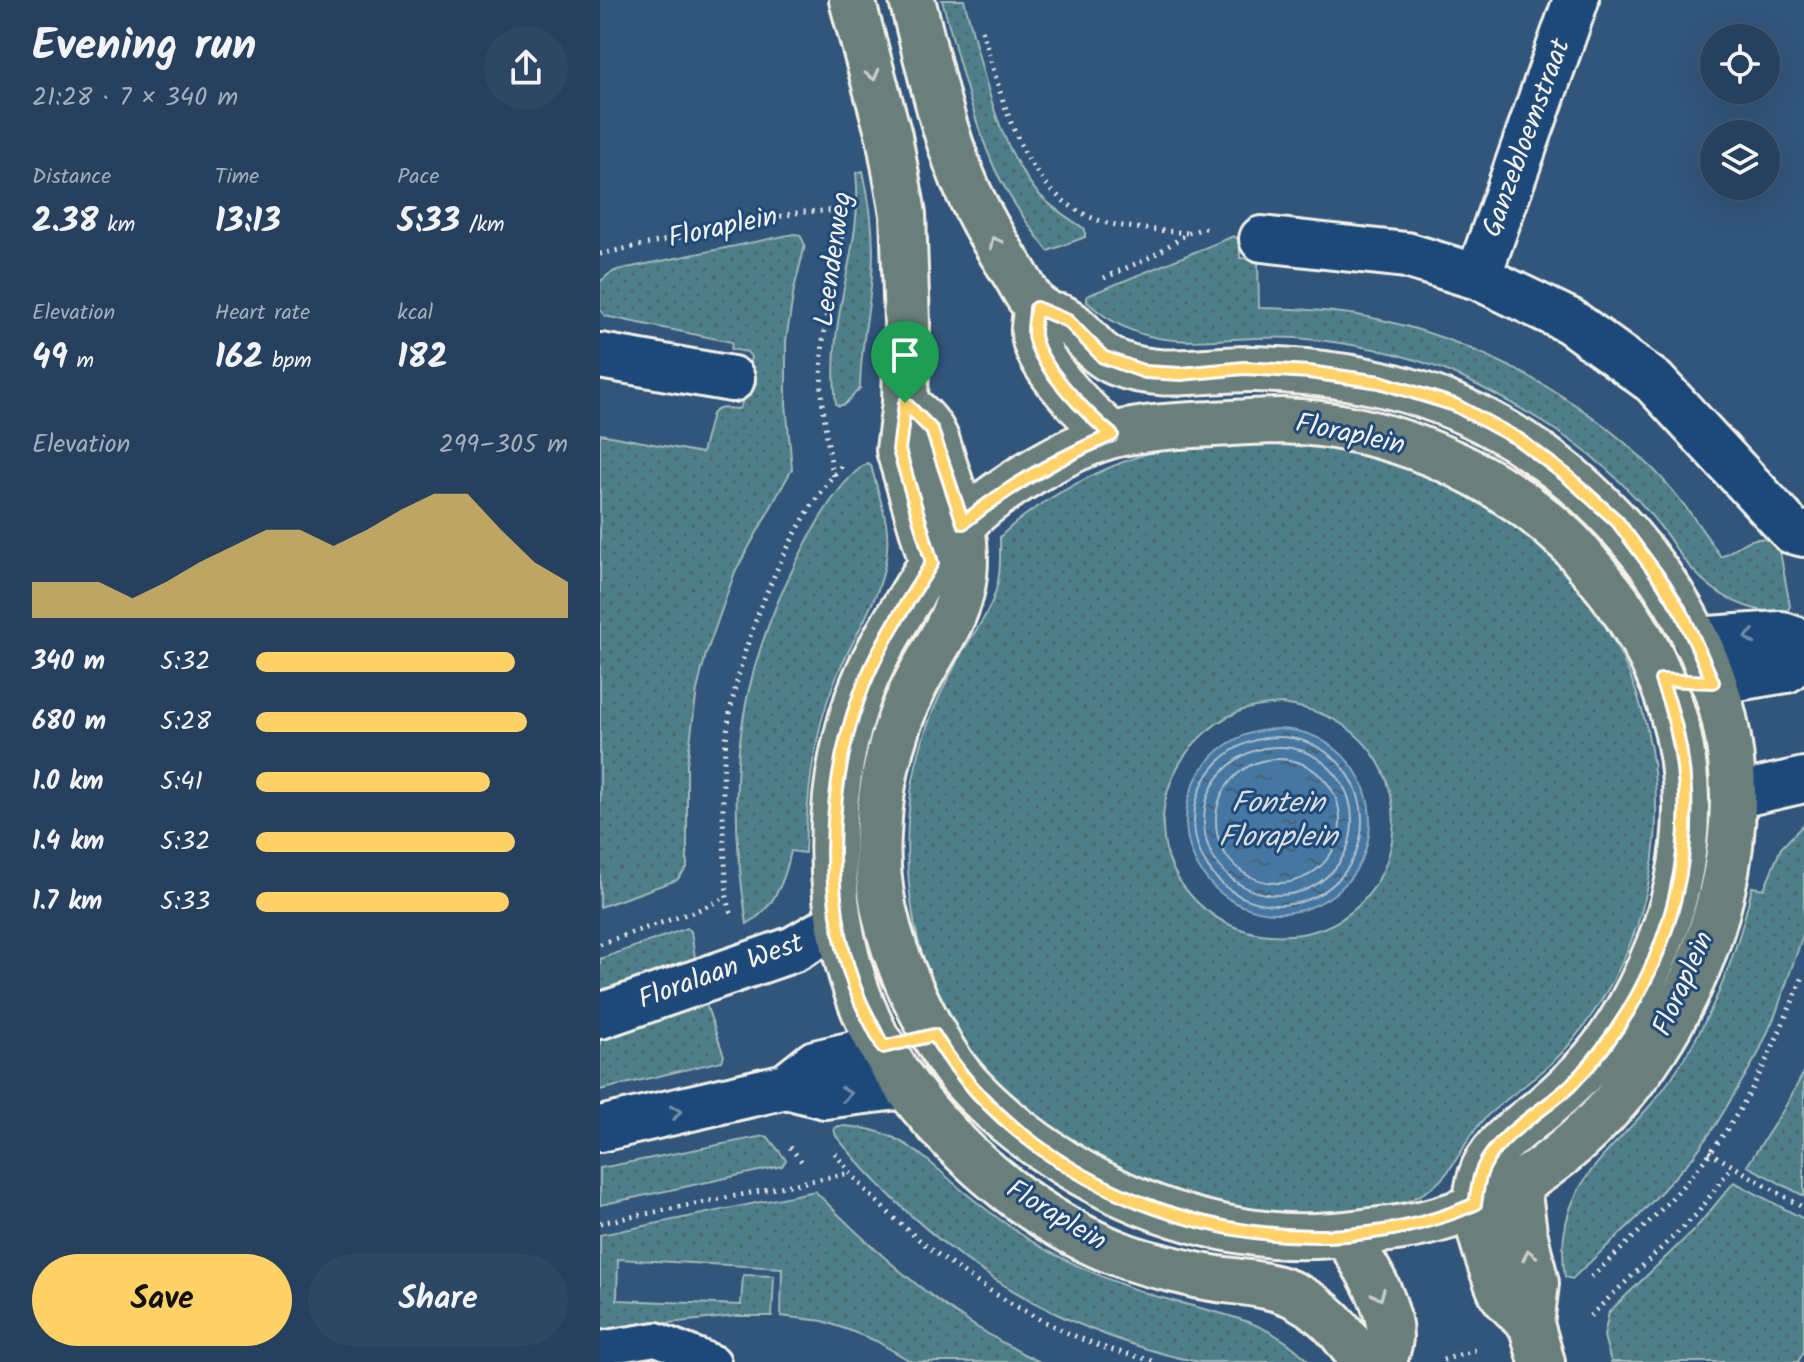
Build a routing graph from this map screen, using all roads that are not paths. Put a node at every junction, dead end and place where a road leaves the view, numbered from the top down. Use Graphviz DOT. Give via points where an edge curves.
graph roads {
  1 [pos="852,0"];
  2 [pos="912,0"];
  3 [pos="1576,0"];
  4 [pos="1262,239"];
  5 [pos="1478,277"];
  6 [pos="1036,308"];
  7 [pos="600,356"];
  8 [pos="732,379"];
  9 [pos="905,403"];
  10 [pos="1112,435"];
  11 [pos="963,523"];
  12 [pos="1798,532"];
  13 [pos="932,563"];
  14 [pos="1695,640"];
  15 [pos="1804,642"];
  16 [pos="1804,654"];
  17 [pos="1661,680"];
  18 [pos="1713,682"];
  19 [pos="1804,780"];
  20 [pos="1734,796"];
  21 [pos="839,923"];
  22 [pos="600,1016"];
  23 [pos="934,1035"];
  24 [pos="883,1047"];
  25 [pos="786,1086"];
  26 [pos="906,1086"];
  27 [pos="600,1129"];
  28 [pos="1518,1187"];
  29 [pos="1475,1204"];
  30 [pos="1346,1234"];
  31 [pos="1536,1343"];
  32 [pos="600,1348"];
  33 [pos="714,1362"];
  34 [pos="1367,1362"];
  35 [pos="1384,1362"];
  1 -- 9 [label="main road, Leenderweg, one-way" via="889,136 903,214"];
  6 -- 2 [label="main road, one-way" via="966,186"];
  3 -- 5 [label="street, Ganzebloemstraat"];
  4 -- 5 [label="street" via="1406,255"];
  5 -- 12 [label="street" via="1570,321 1654,382"];
  6 -- 10 [label="main road" via="1034,339 1046,361 1082,408"];
  6 -- 14 [label="main road, Floraplein" via="1068,321 1103,357 1145,372 1309,372 1380,382 1455,405 1518,439 1617,521 1664,584"];
  7 -- 8 [label="street"];
  9 -- 11 [label="main road" via="932,430"];
  9 -- 13 [label="main road, Leenderweg" via="899,450"];
  10 -- 11 [label="main road, Floraplein" via="1033,472"];
  10 -- 17 [label="main road, Floraplein" via="1283,421 1327,425 1371,434 1467,469 1511,495 1567,540 1635,626"];
  11 -- 13 [label="main road, Floraplein"];
  11 -- 23 [label="main road, Floraplein" via="962,590 893,738 877,839 889,935"];
  13 -- 21 [label="main road, Floraplein" via="882,644 858,698 836,799 834,890"];
  15 -- 14 [label="street, one-way" via="1780,634"];
  14 -- 18 [label="main road, Floraplein"];
  16 -- 18 [label="street" via="1786,670"];
  17 -- 18 [label="main road"];
  17 -- 29 [label="main road, Floraplein" via="1678,729 1687,783 1680,882 1668,925 1623,1021 1569,1087 1498,1146 1482,1170"];
  18 -- 20 [label="main road, Floraplein" via="1728,739"];
  19 -- 20 [label="street"];
  20 -- 28 [label="main road, Floraplein" via="1724,881 1697,969 1671,1024 1613,1104 1567,1150"];
  21 -- 22 [label="street, Floralaan West" via="794,949"];
  21 -- 24 [label="main road, Floraplein" via="860,1002"];
  23 -- 24 [label="main road"];
  23 -- 30 [label="main road, Floraplein" via="952,1065 995,1111 1093,1181 1158,1209 1236,1230"];
  24 -- 25 [label="street" via="815,1063"];
  24 -- 26 [label="main road, Floraplein"];
  25 -- 26 [label="street, one-way" via="825,1096"];
  27 -- 25 [label="street, one-way"];
  26 -- 34 [label="main road, Floraplein" via="1001,1185 1052,1220 1124,1256 1202,1277 1287,1291 1322,1315"];
  28 -- 29 [label="main road, Floraplein"];
  31 -- 28 [label="main road, one-way" via="1536,1283"];
  29 -- 30 [label="main road, Floraplein" via="1413,1226"];
  29 -- 31 [label="main road" via="1501,1292"];
  30 -- 35 [label="main road, one-way" via="1384,1306 1390,1338"];
  32 -- 33 [label="lane" via="656,1339"];
}
